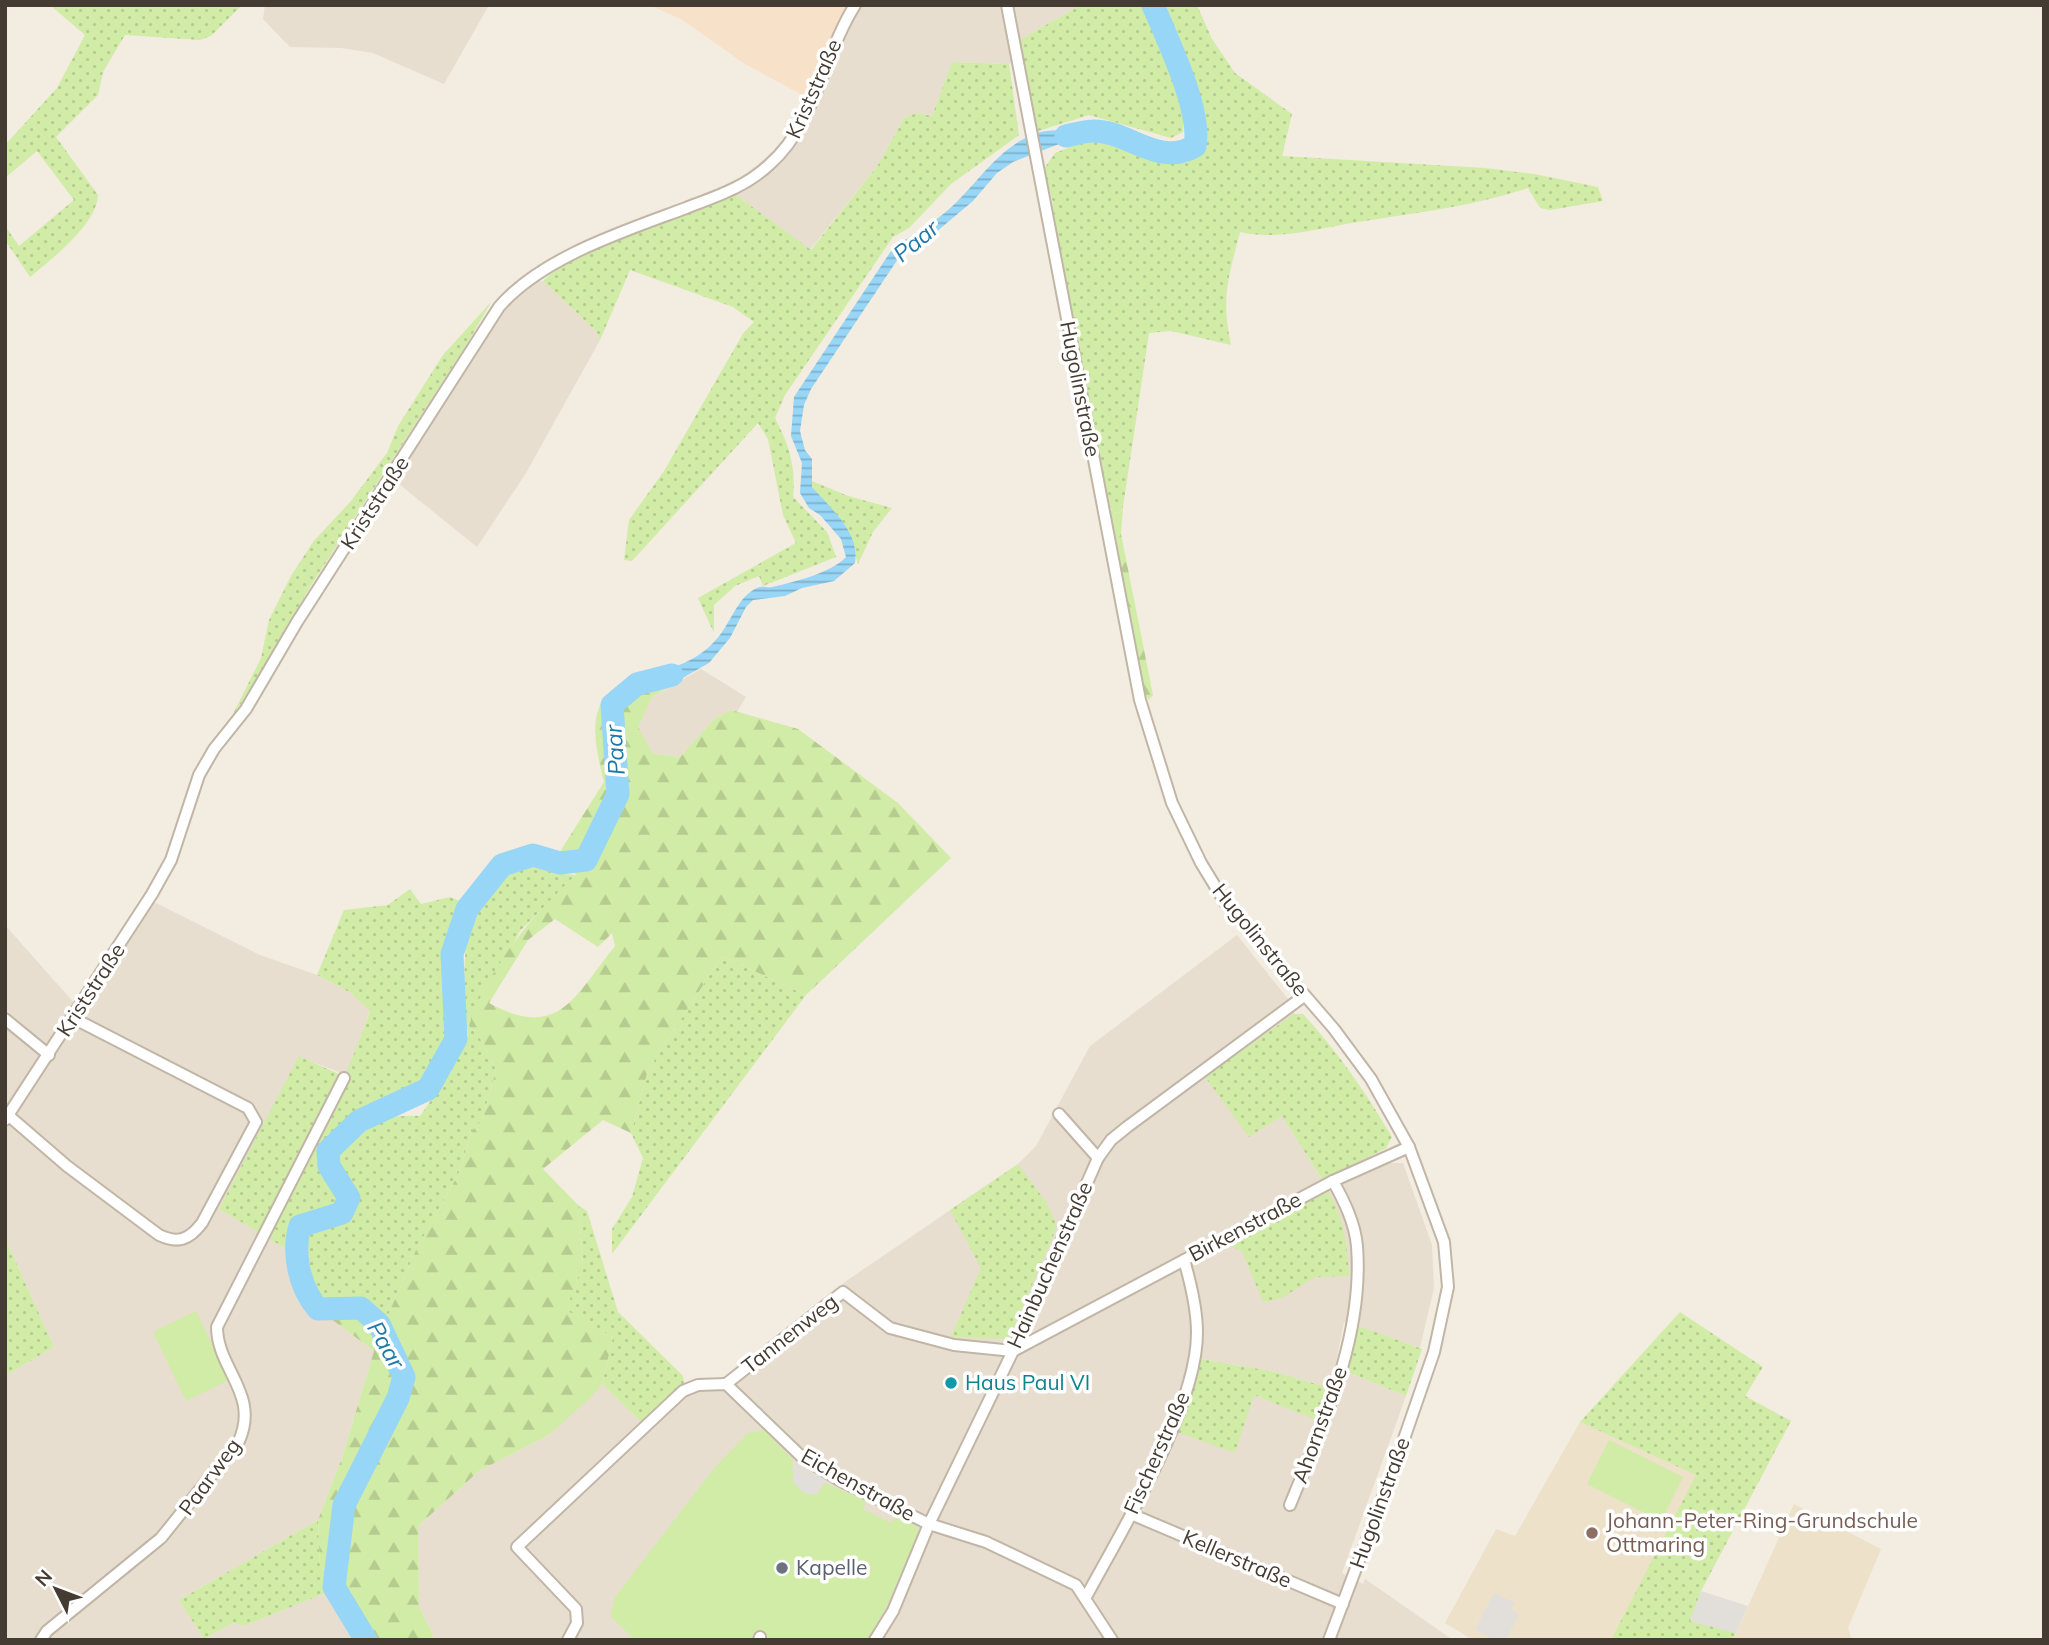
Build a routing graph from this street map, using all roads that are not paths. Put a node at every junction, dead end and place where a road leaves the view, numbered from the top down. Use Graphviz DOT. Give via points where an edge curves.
graph roads {
  1 [pos="855,5"];
  2 [pos="1007,5"];
  3 [pos="1304,996"];
  4 [pos="73,1018"];
  5 [pos="5,1019"];
  6 [pos="49,1055"];
  7 [pos="344,1078"];
  8 [pos="1059,1114"];
  9 [pos="7,1118"];
  10 [pos="1409,1147"];
  11 [pos="1098,1158"];
  12 [pos="1333,1181"];
  13 [pos="1184,1260"];
  14 [pos="1013,1351"];
  15 [pos="726,1384"];
  16 [pos="1290,1505"];
  17 [pos="1131,1514"];
  18 [pos="929,1524"];
  19 [pos="1086,1597"];
  20 [pos="1343,1604"];
  21 [pos="41,1640"];
  22 [pos="568,1640"];
  23 [pos="875,1640"];
  24 [pos="1112,1640"];
  25 [pos="1329,1640"];
  1 -- 4 [label="street, Kriststraße" via="833,44 797,132 752,180 545,269 520,285 499,307 246,709 214,749 199,775 172,860"];
  2 -- 3 [label="street, Hugolinstraße" via="1140,700 1172,803 1201,863 1226,904"];
  3 -- 10 [label="street, Hugolinstraße" via="1371,1079"];
  3 -- 11 [label="street, Hainbuchenstraße" via="1127,1126"];
  4 -- 6 [label="street, Kriststraße"];
  4 -- 9 [label="street" via="248,1108 256,1122 202,1223 182,1240 159,1235"];
  5 -- 6 [label="street"];
  6 -- 9 [label="street, Kriststraße"];
  7 -- 21 [label="street, Paarweg" via="216,1326 216,1339 244,1404 239,1441 161,1538"];
  8 -- 11 [label="street, Hainbuchenstraße"];
  10 -- 12 [label="street, Birkenstraße"];
  10 -- 20 [label="street, Hugolinstraße" via="1444,1242 1448,1287 1434,1352"];
  11 -- 14 [label="street, Hainbuchenstraße"];
  12 -- 13 [label="street, Birkenstraße"];
  12 -- 16 [label="street, Ahornstraße" via="1347,1207 1357,1245 1356,1289 1339,1383"];
  13 -- 14 [label="street, Birkenstraße"];
  13 -- 17 [label="street, Fischerstraße" via="1197,1334 1191,1376"];
  14 -- 15 [label="street, Tannenweg" via="954,1345 898,1331 843,1292"];
  14 -- 18 [label="street, Hainbuchenstraße"];
  15 -- 18 [label="street, Eichenstraße" via="803,1458"];
  15 -- 22 [label="street" via="698,1385 683,1391 517,1547 576,1609 577,1623"];
  17 -- 19 [label="street, Fischerstraße"];
  17 -- 20 [label="street, Kellerstraße"];
  18 -- 19 [label="street, Eichenstraße" via="986,1542 1054,1573 1076,1585"];
  18 -- 23 [label="street, Hainbuchenstraße"];
  19 -- 24 [label="street, Eichenstraße"];
  20 -- 25 [label="street, Hugolinstraße"];
}
